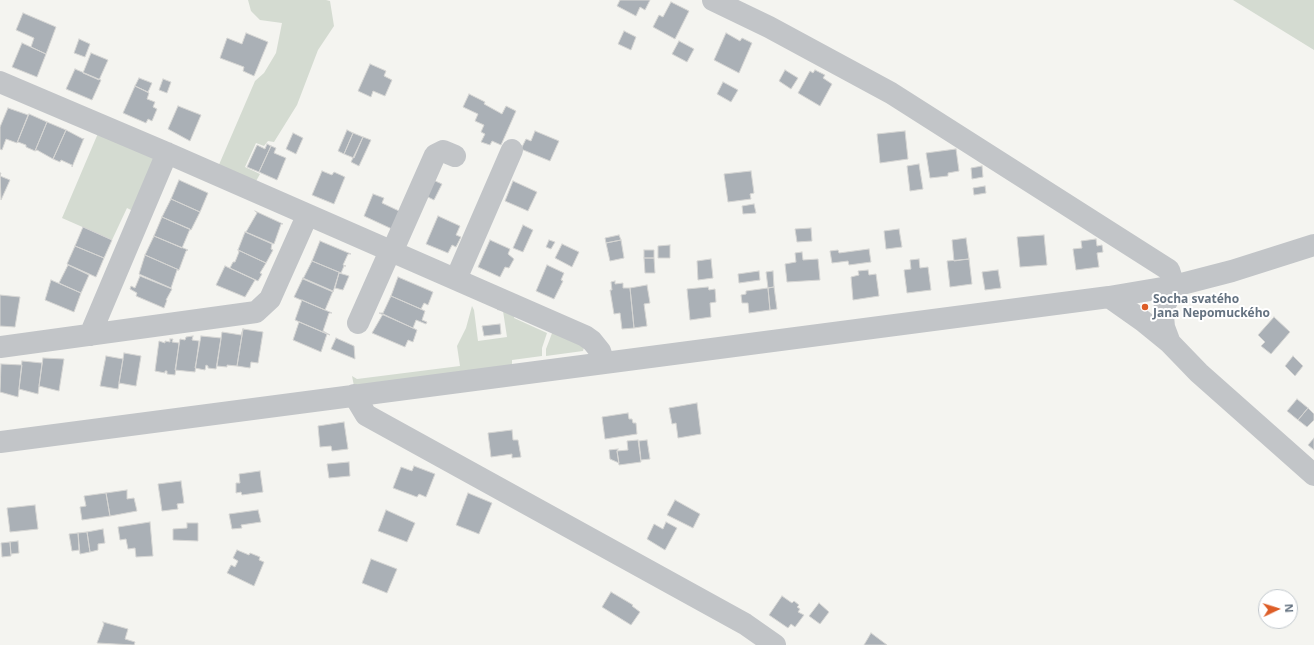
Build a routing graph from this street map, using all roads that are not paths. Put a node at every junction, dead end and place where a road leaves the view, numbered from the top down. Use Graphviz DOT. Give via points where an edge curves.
graph roads {
  1 [pos="713,0"];
  2 [pos="0,82"];
  3 [pos="512,150"];
  4 [pos="167,153"];
  5 [pos="455,156"];
  6 [pos="307,216"];
  7 [pos="1314,245"];
  8 [pos="391,252"];
  9 [pos="456,279"];
  10 [pos="1174,286"];
  11 [pos="1109,297"];
  12 [pos="358,323"];
  13 [pos="90,335"];
  14 [pos="1170,343"];
  15 [pos="0,347"];
  16 [pos="604,363"];
  17 [pos="354,395"];
  18 [pos="0,442"];
  19 [pos="1314,475"];
  20 [pos="775,645"];
  1 -- 10 [label="street" via="891,93 1170,270"];
  2 -- 4 [label="street"];
  3 -- 9 [label="street"];
  4 -- 6 [label="street"];
  4 -- 13 [label="street"];
  5 -- 8 [label="street" via="443,151 435,155"];
  6 -- 8 [label="street"];
  6 -- 13 [label="street" via="270,299 256,312"];
  7 -- 10 [label="street"];
  8 -- 9 [label="street"];
  8 -- 12 [label="street"];
  9 -- 16 [label="street" via="585,336 600,351"];
  10 -- 11 [label="street"];
  10 -- 14 [label="street" via="1163,316"];
  11 -- 14 [label="street"];
  11 -- 16 [label="street"];
  13 -- 15 [label="street"];
  14 -- 19 [label="street" via="1199,373"];
  16 -- 17 [label="street"];
  17 -- 18 [label="street"];
  17 -- 20 [label="street" via="366,415 745,624"];
}
